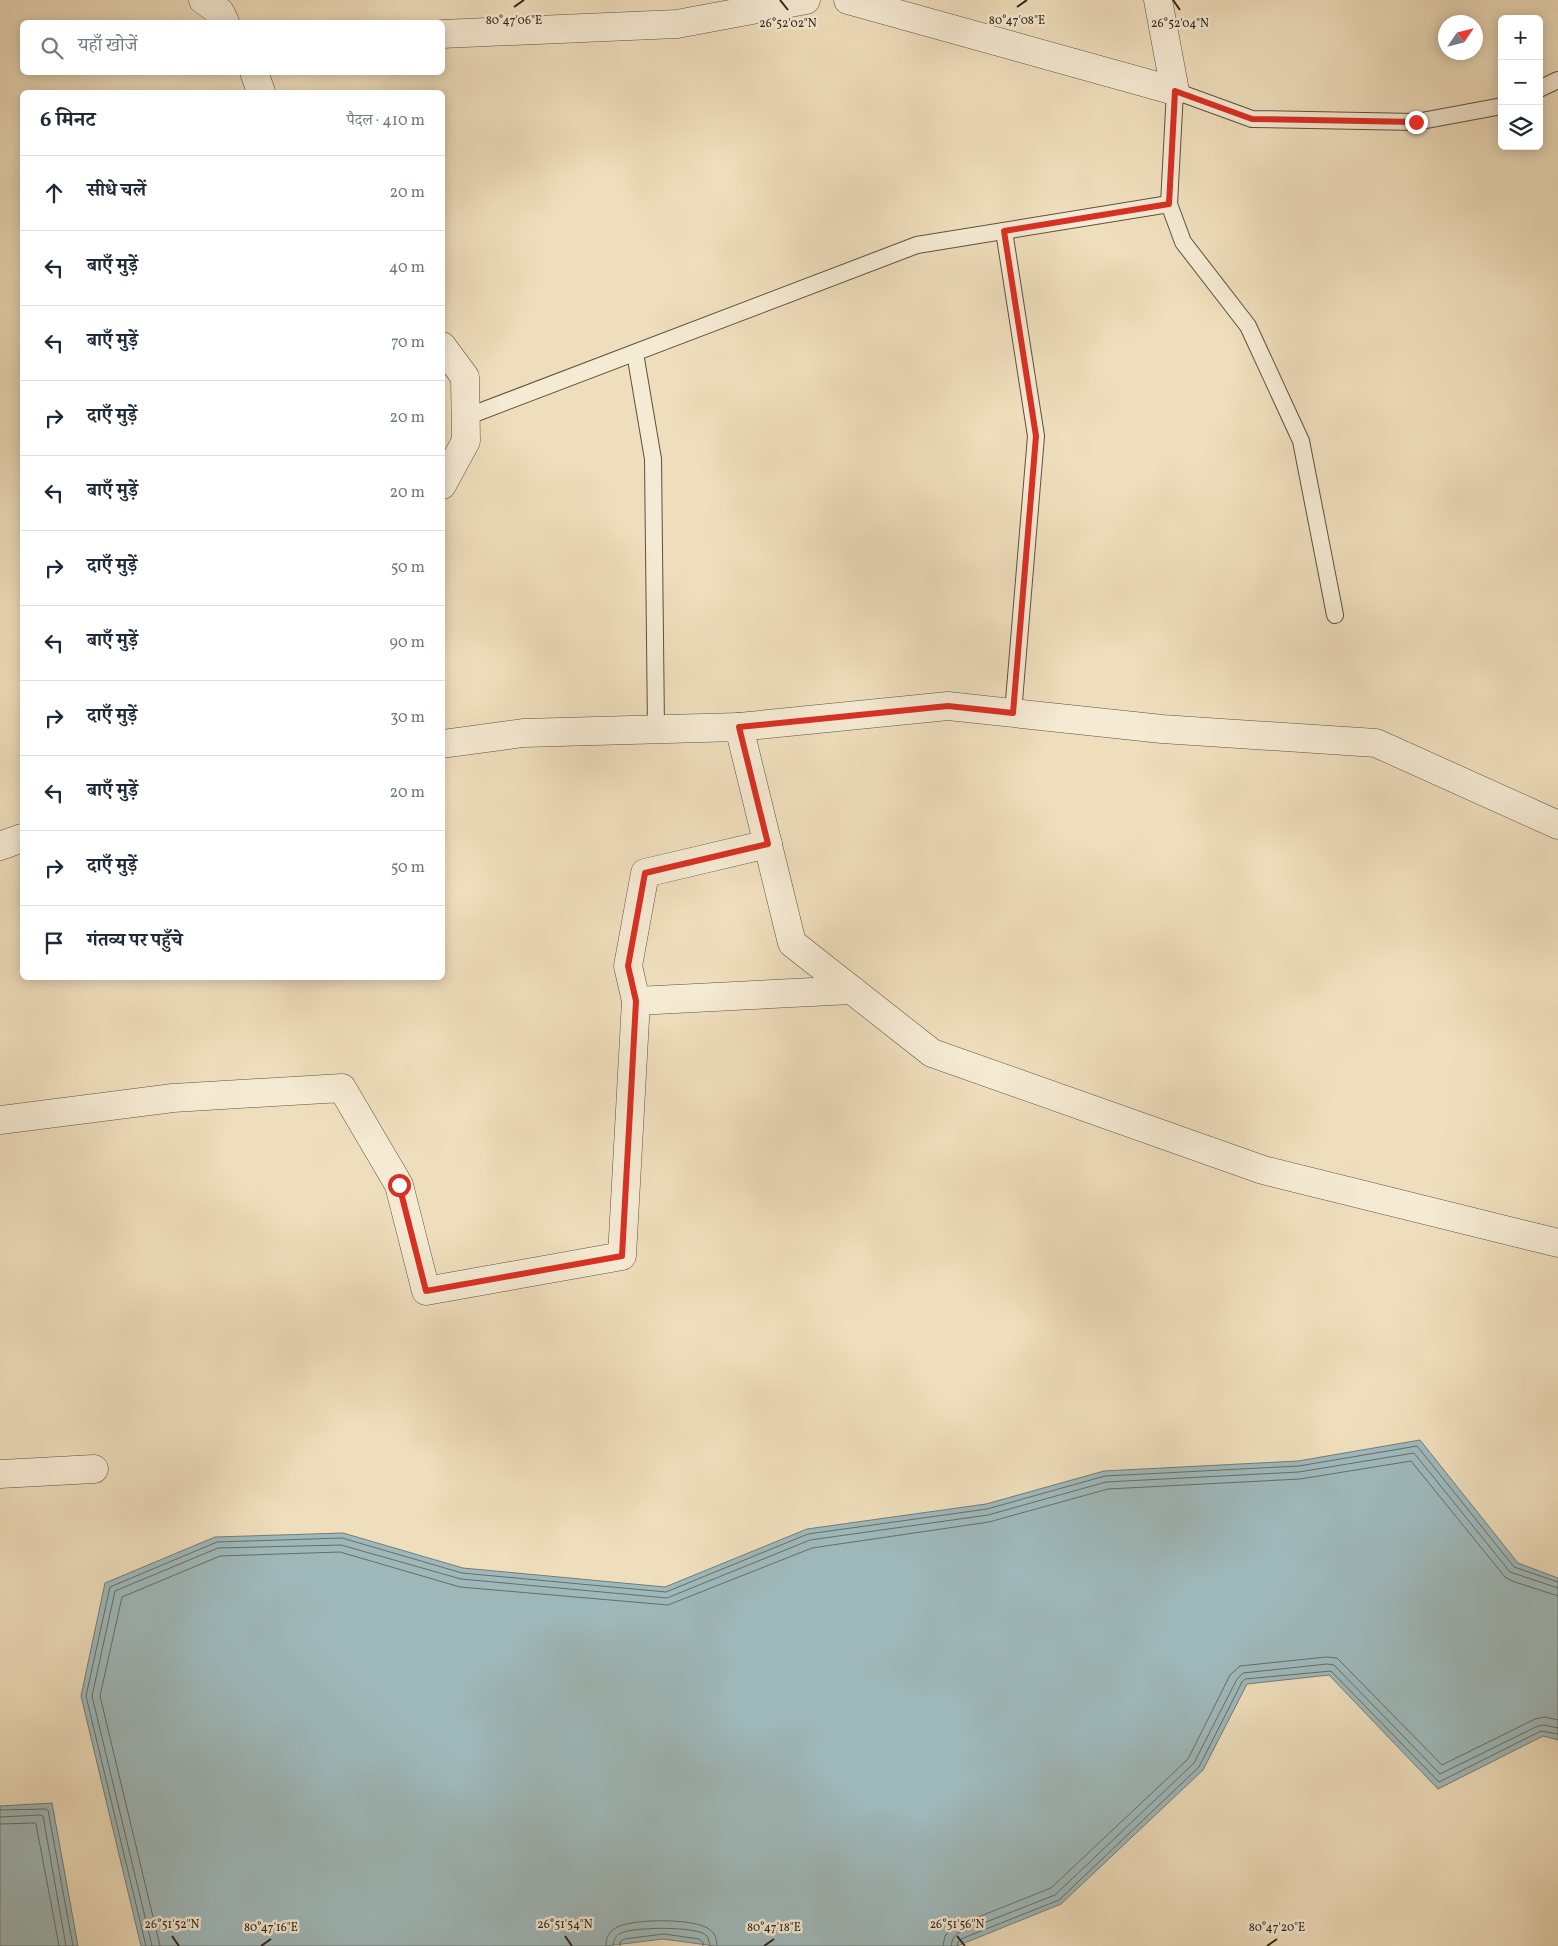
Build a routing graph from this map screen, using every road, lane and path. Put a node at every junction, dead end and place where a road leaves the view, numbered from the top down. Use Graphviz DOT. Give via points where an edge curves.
graph roads {
  1 [pos="204,0"];
  2 [pos="806,0"];
  3 [pos="848,0"];
  4 [pos="1158,0"];
  5 [pos="224,20"];
  6 [pos="445,34"];
  7 [pos="1558,80"];
  8 [pos="1543,87"];
  9 [pos="1175,91"];
  10 [pos="1498,107"];
  11 [pos="1169,204"];
  12 [pos="1004,231"];
  13 [pos="445,350"];
  14 [pos="636,353"];
  15 [pos="466,417"];
  16 [pos="445,480"];
  17 [pos="1336,615"];
  18 [pos="1013,713"];
  19 [pos="739,727"];
  20 [pos="656,729"];
  21 [pos="445,744"];
  22 [pos="1558,825"];
  23 [pos="20,839"];
  24 [pos="768,844"];
  25 [pos="0,846"];
  26 [pos="852,990"];
  27 [pos="636,1001"];
  28 [pos="0,1120"];
  29 [pos="1558,1244"];
  30 [pos="94,1469"];
  31 [pos="0,1474"];
  1 -- 5 [label="street" via="220,12"];
  2 -- 6 [label="street" via="677,24"];
  3 -- 9 [label="street"];
  4 -- 9 [label="street"];
  7 -- 8 [label="lane"];
  9 -- 10 [label="lane" via="1252,119 1416,122"];
  9 -- 11 [label="lane"];
  11 -- 12 [label="lane"];
  11 -- 17 [label="lane" via="1184,242 1248,326 1301,441"];
  12 -- 14 [label="lane" via="917,245"];
  12 -- 18 [label="lane" via="1036,436"];
  13 -- 15 [label="street" via="465,377"];
  14 -- 15 [label="lane"];
  14 -- 20 [label="lane" via="653,459"];
  15 -- 16 [label="street" via="466,441"];
  18 -- 19 [label="street" via="948,706"];
  18 -- 22 [label="street" via="1162,729 1376,743"];
  19 -- 20 [label="street"];
  19 -- 24 [label="street"];
  20 -- 21 [label="street" via="523,733"];
  23 -- 25 [label="street"];
  24 -- 26 [label="street" via="792,944"];
  24 -- 27 [label="street" via="645,873 628,966"];
  26 -- 27 [label="street"];
  26 -- 29 [label="street" via="932,1053 1263,1170"];
  27 -- 28 [label="street" via="622,1256 426,1291 399,1185 342,1088 173,1098"];
  30 -- 31 [label="street"];
}
